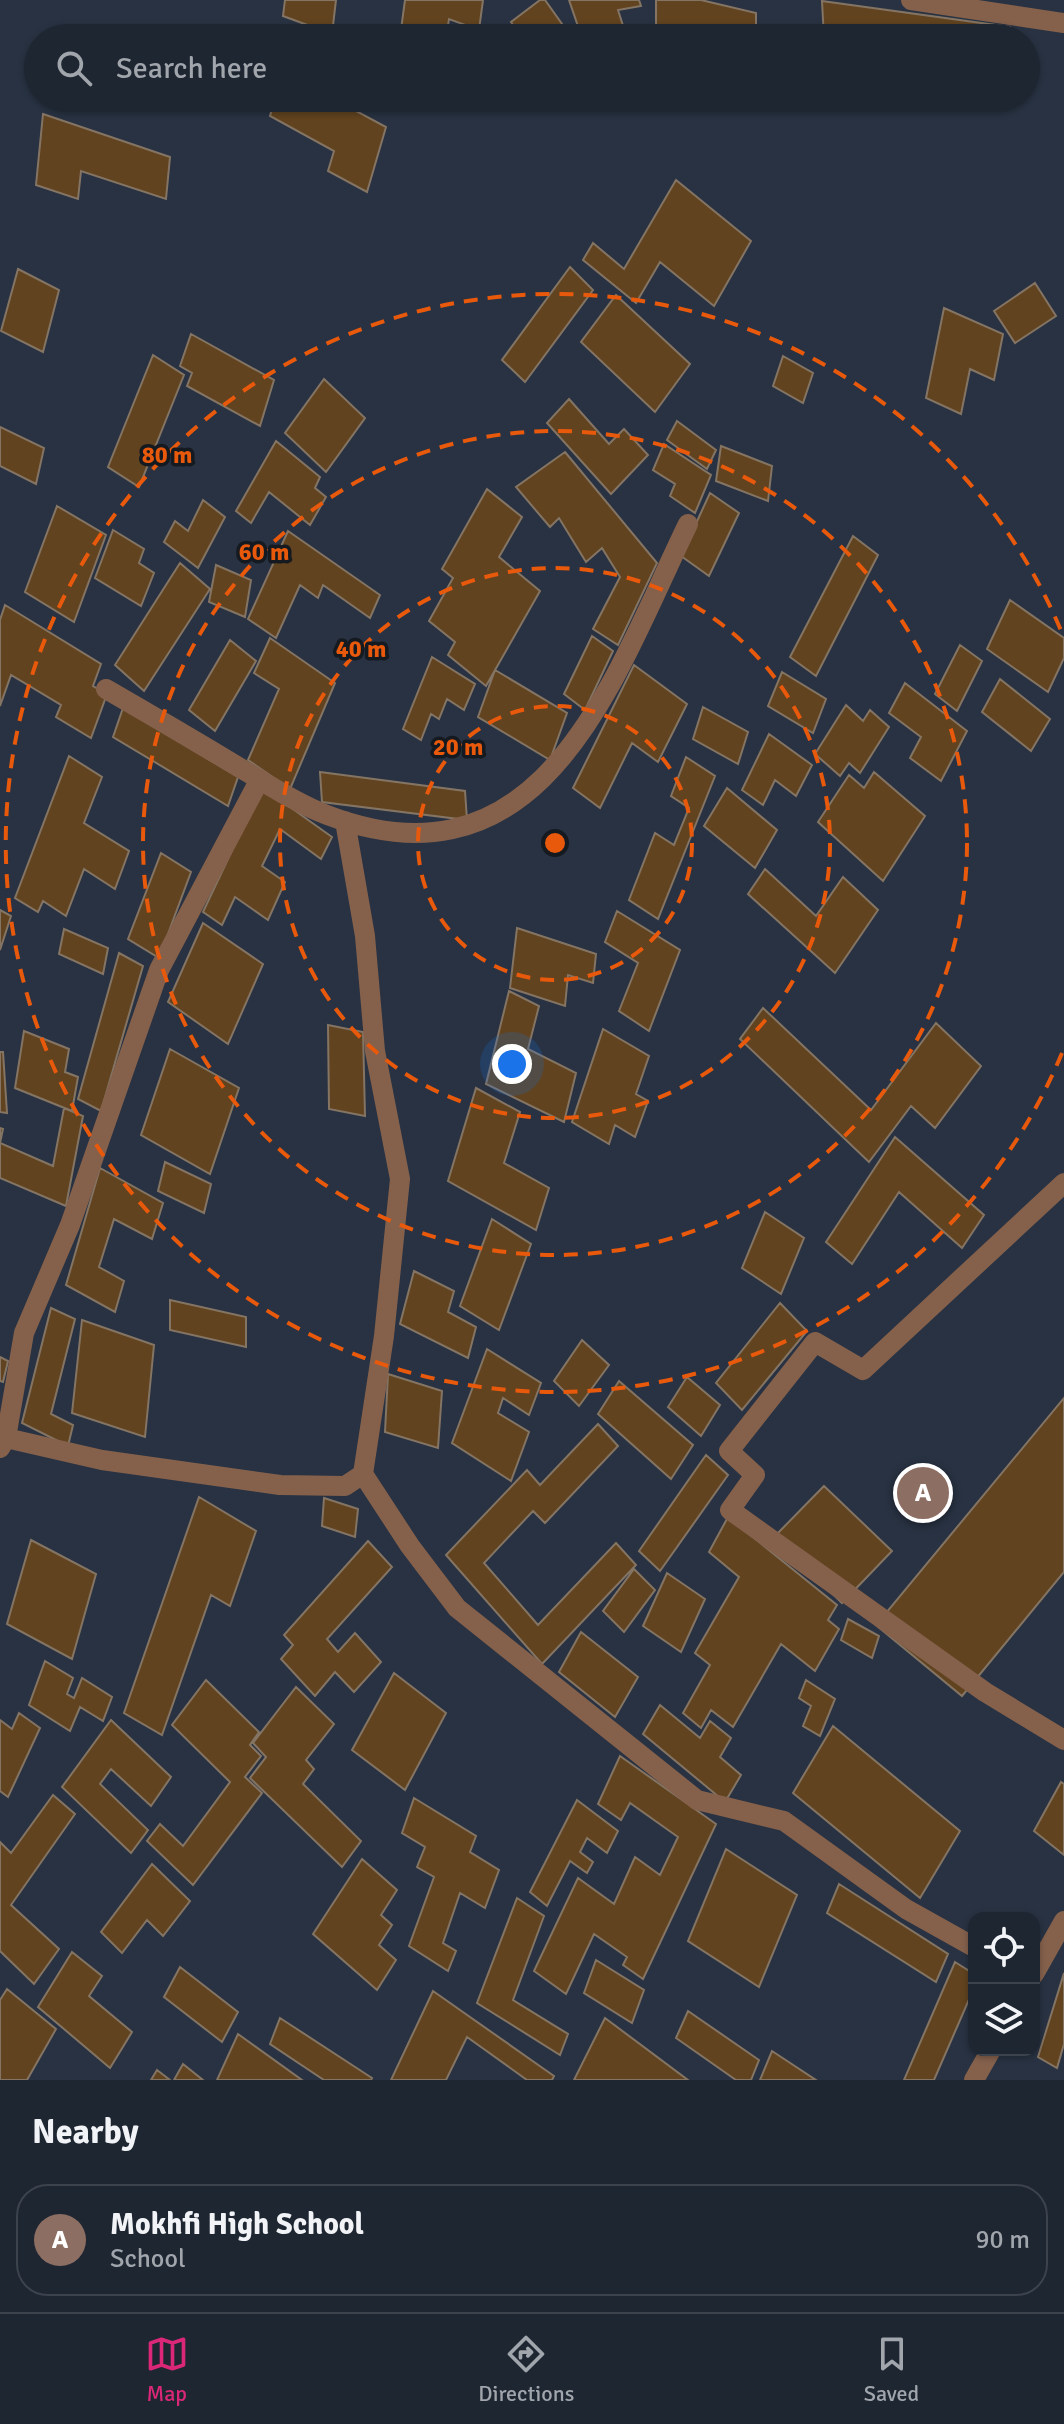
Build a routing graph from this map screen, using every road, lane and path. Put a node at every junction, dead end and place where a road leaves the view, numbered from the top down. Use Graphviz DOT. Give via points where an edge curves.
graph roads {
  1 [pos="911,0"];
  2 [pos="1064,23"];
  3 [pos="688,524"];
  4 [pos="106,689"];
  5 [pos="260,779"];
  6 [pos="345,821"];
  7 [pos="1064,1183"];
  8 [pos="3,1443"];
  9 [pos="363,1474"];
  10 [pos="1064,1740"];
  11 [pos="1064,1921"];
  12 [pos="968,1944"];
  13 [pos="1040,1963"];
  14 [pos="988,2056"];
  15 [pos="974,2080"];
  1 -- 2 [label="street"];
  3 -- 6 [label="street" via="598,709 559,765 522,798 466,828 374,830"];
  4 -- 5 [label="street"];
  5 -- 6 [label="street"];
  5 -- 8 [label="street" via="159,970 70,1225 24,1333"];
  6 -- 9 [label="street" via="365,936 375,1051 400,1179"];
  7 -- 10 [label="street" via="863,1370 815,1342 729,1451 755,1475 730,1510 985,1692"];
  8 -- 9 [label="street" via="280,1485 345,1486"];
  9 -- 12 [label="street" via="457,1608 697,1800 784,1821 906,1909"];
  11 -- 13 [label="street"];
  14 -- 15 [label="street"];
}
